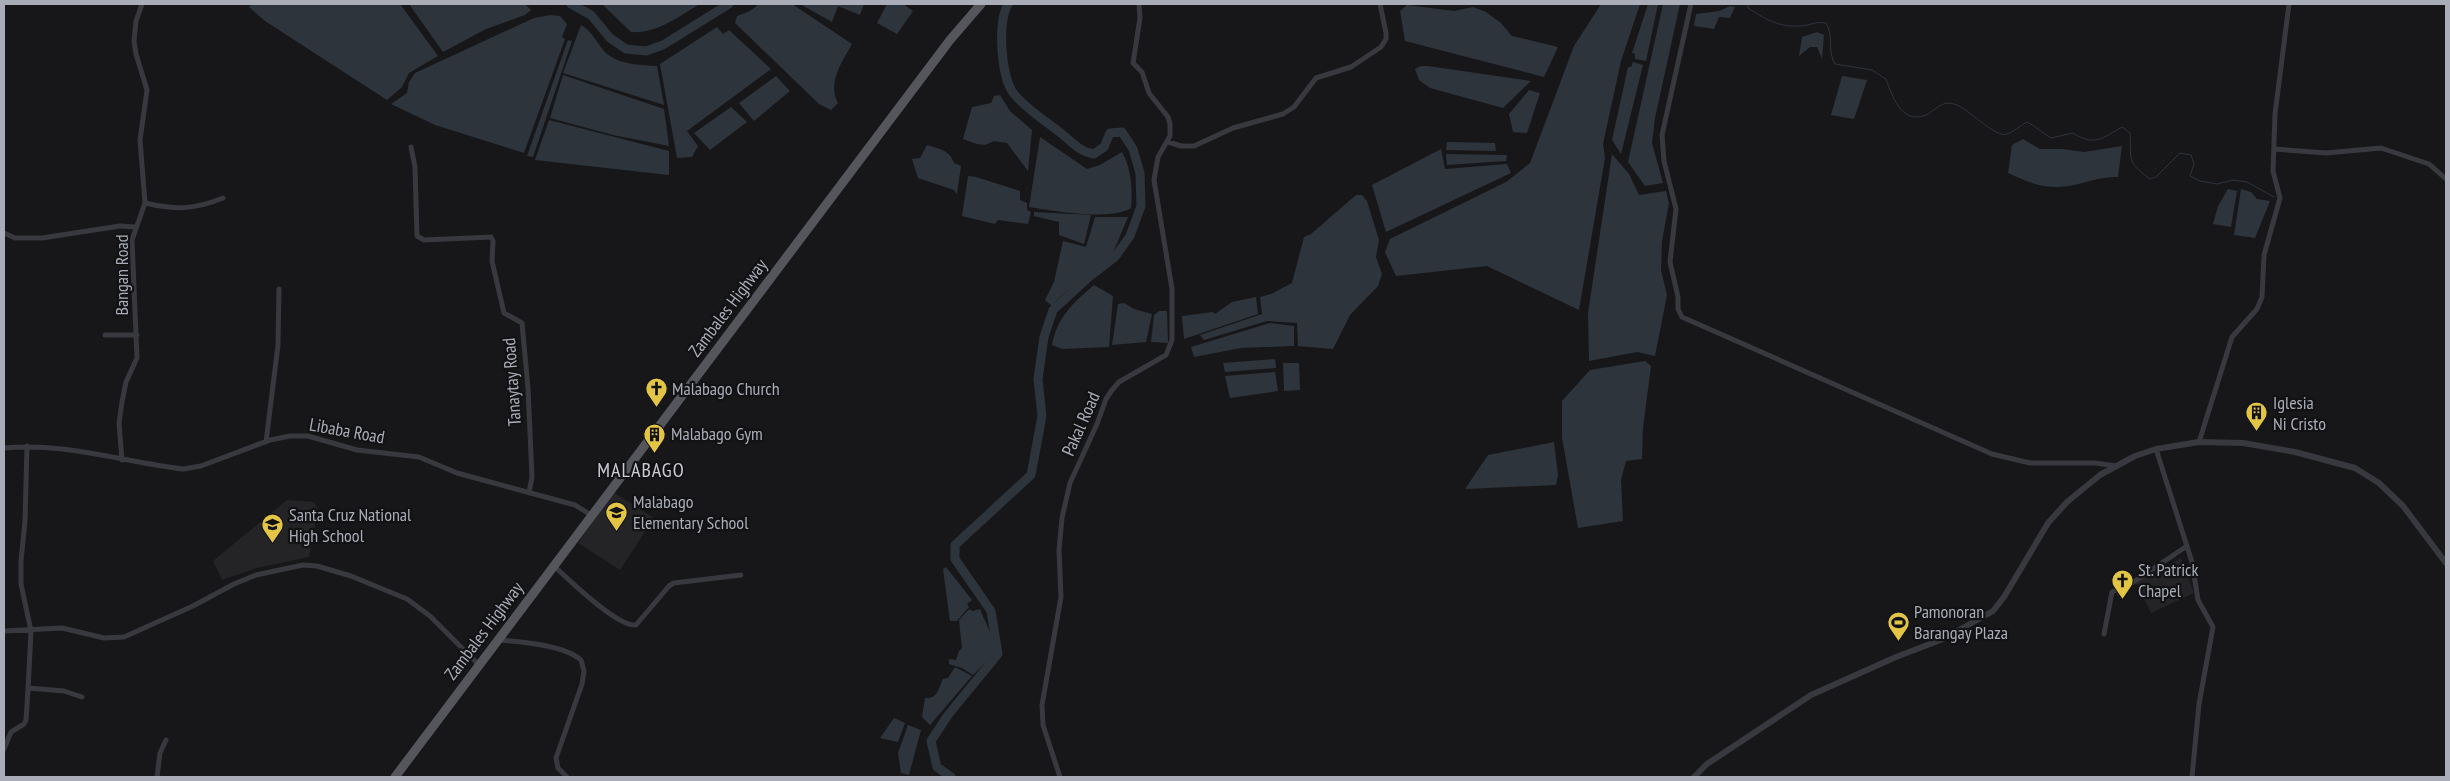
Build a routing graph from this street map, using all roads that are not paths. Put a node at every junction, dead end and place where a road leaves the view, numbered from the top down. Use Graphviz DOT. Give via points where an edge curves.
graph roads {
  1 [pos="142,4"];
  2 [pos="981,4"];
  3 [pos="1139,4"];
  4 [pos="1380,4"];
  5 [pos="1690,4"];
  6 [pos="2289,4"];
  7 [pos="1168,142"];
  8 [pos="411,147"];
  9 [pos="2274,149"];
  10 [pos="2446,178"];
  11 [pos="223,198"];
  12 [pos="145,203"];
  13 [pos="135,227"];
  14 [pos="4,234"];
  15 [pos="278,289"];
  16 [pos="105,335"];
  17 [pos="136,335"];
  18 [pos="266,442"];
  19 [pos="2199,442"];
  20 [pos="27,446"];
  21 [pos="4,448"];
  22 [pos="2156,449"];
  23 [pos="122,460"];
  24 [pos="2116,466"];
  25 [pos="529,493"];
  26 [pos="591,515"];
  27 [pos="2187,546"];
  28 [pos="2446,563"];
  29 [pos="554,565"];
  30 [pos="741,574"];
  31 [pos="4,631"];
  32 [pos="31,631"];
  33 [pos="2104,634"];
  34 [pos="499,640"];
  35 [pos="479,665"];
  36 [pos="28,688"];
  37 [pos="82,697"];
  38 [pos="166,740"];
  39 [pos="4,749"];
  40 [pos="157,777"];
  41 [pos="395,777"];
  42 [pos="567,777"];
  43 [pos="1060,777"];
  44 [pos="1694,777"];
  45 [pos="2192,777"];
  1 -- 12 [label="street, Bangan Road" via="134,41 148,90 140,140"];
  2 -- 26 [label="main road, Zambales Highway" via="950,40"];
  3 -- 7 [label="street, Pakal Road" via="1133,62 1142,72 1149,93 1169,120"];
  4 -- 7 [label="street" via="1386,33 1381,47 1351,67 1316,78 1294,107 1283,114 1233,128 1194,146"];
  5 -- 24 [label="street" via="1662,135 1676,209 1670,262 1682,317 1997,456 2030,464 2095,463"];
  6 -- 9 [label="street" via="2275,114"];
  7 -- 43 [label="street, Pakal Road" via="1158,157 1154,180 1172,290 1171,346 1166,355 1119,382 1106,399 1070,483 1062,518 1059,550 1061,597 1042,705 1043,724"];
  8 -- 25 [label="street, Tanaytay Road" via="417,236 424,240 491,237 501,306 506,316 522,323 532,477"];
  9 -- 10 [label="street" via="2326,152 2381,148 2429,164"];
  9 -- 19 [label="street" via="2272,171 2280,198 2264,255 2262,297 2257,309 2232,337"];
  11 -- 12 [label="street" via="201,207 184,209"];
  12 -- 13 [label="street, Bangan Road"];
  13 -- 14 [label="street" via="120,226 42,238 15,238"];
  13 -- 17 [label="street, Bangan Road" via="132,240"];
  15 -- 18 [label="street" via="278,345"];
  16 -- 17 [label="street"];
  17 -- 23 [label="street, Bangan Road" via="137,358 126,382 119,423"];
  18 -- 23 [label="street, Libaba Road" via="192,468"];
  18 -- 25 [label="street, Libaba Road" via="290,436 308,436 357,450 408,454 458,473"];
  19 -- 22 [label="street"];
  19 -- 28 [label="street" via="2278,448 2363,472 2403,506"];
  20 -- 21 [label="street, Libaba Road"];
  20 -- 23 [label="street, Libaba Road"];
  20 -- 32 [label="street" via="21,584"];
  22 -- 24 [label="street"];
  22 -- 27 [label="street"];
  24 -- 44 [label="street" via="2078,491 2057,512 1993,611 1943,639 1811,695 1715,758"];
  25 -- 26 [label="street, Libaba Road" via="575,505"];
  26 -- 29 [label="main road, Zambales Highway"];
  27 -- 33 [label="street" via="2132,583 2112,592"];
  27 -- 45 [label="street" via="2198,600 2213,627 2199,704"];
  29 -- 30 [label="street" via="588,597 632,625 636,625 674,583"];
  29 -- 34 [label="main road, Zambales Highway"];
  31 -- 32 [label="street"];
  32 -- 35 [label="street" via="62,628 104,638 124,638 256,575 304,565 351,576 407,600 430,616"];
  32 -- 36 [label="street"];
  34 -- 35 [label="main road, Zambales Highway"];
  34 -- 42 [label="street" via="547,647 581,660 584,671 582,684 556,758 558,768"];
  35 -- 41 [label="main road, Zambales Highway"];
  36 -- 37 [label="street" via="64,691"];
  36 -- 39 [label="street" via="26,720 10,732"];
  38 -- 40 [label="street" via="160,753"];
}
